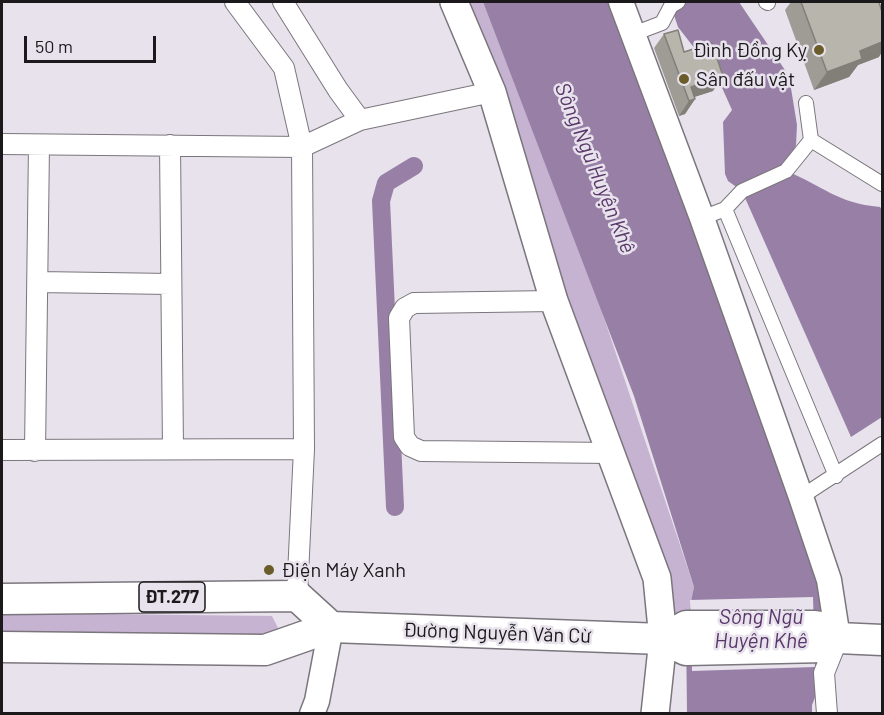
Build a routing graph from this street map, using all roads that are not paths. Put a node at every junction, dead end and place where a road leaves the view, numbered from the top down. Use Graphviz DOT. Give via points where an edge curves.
graph roads {
  1 [pos="235,2"];
  2 [pos="283,2"];
  3 [pos="454,2"];
  4 [pos="621,2"];
  5 [pos="678,2"];
  6 [pos="633,34"];
  7 [pos="492,92"];
  8 [pos="806,103"];
  9 [pos="360,120"];
  10 [pos="811,140"];
  11 [pos="2,144"];
  12 [pos="39,145"];
  13 [pos="170,145"];
  14 [pos="302,147"];
  15 [pos="882,184"];
  16 [pos="725,209"];
  17 [pos="702,218"];
  18 [pos="38,282"];
  19 [pos="171,284"];
  20 [pos="555,301"];
  21 [pos="882,444"];
  22 [pos="173,449"];
  23 [pos="304,449"];
  24 [pos="2,450"];
  25 [pos="35,451"];
  26 [pos="612,453"];
  27 [pos="836,476"];
  28 [pos="801,497"];
  29 [pos="297,596"];
  30 [pos="2,598"];
  31 [pos="331,627"];
  32 [pos="822,637"];
  33 [pos="678,638"];
  34 [pos="882,640"];
  35 [pos="2,647"];
  36 [pos="312,714"];
  37 [pos="655,714"];
  38 [pos="827,714"];
  1 -- 14 [label="street" via="284,68"];
  2 -- 9 [label="street"];
  3 -- 7 [label="main road"];
  4 -- 6 [label="street"];
  5 -- 6 [label="street" via="670,6 662,23"];
  6 -- 17 [label="street"];
  7 -- 9 [label="street"];
  7 -- 20 [label="main road"];
  8 -- 10 [label="street"];
  9 -- 14 [label="street"];
  10 -- 15 [label="street"];
  10 -- 16 [label="street" via="786,171 742,190"];
  11 -- 12 [label="street"];
  12 -- 13 [label="street"];
  12 -- 18 [label="street"];
  13 -- 14 [label="street"];
  13 -- 19 [label="street"];
  14 -- 23 [label="street"];
  16 -- 17 [label="street"];
  16 -- 27 [label="street"];
  17 -- 28 [label="street"];
  18 -- 19 [label="street"];
  18 -- 25 [label="street"];
  19 -- 22 [label="street"];
  20 -- 26 [label="main road"];
  20 -- 26 [label="street" via="414,303 405,308 399,318 404,437 420,451"];
  21 -- 27 [label="street"];
  22 -- 23 [label="street"];
  22 -- 25 [label="street"];
  23 -- 29 [label="street"];
  24 -- 25 [label="street"];
  26 -- 33 [label="main road"];
  27 -- 28 [label="street"];
  28 -- 32 [label="street" via="829,580"];
  29 -- 30 [label="main road, ĐT.277"];
  29 -- 31 [label="main road"];
  31 -- 33 [label="main road, Đường Nguyễn Văn Cừ"];
  31 -- 35 [label="main road, Đường Nguyễn Văn Cừ" via="265,650"];
  31 -- 36 [label="street"];
  32 -- 33 [label="main road, Đường Nguyễn Văn Cừ"];
  32 -- 34 [label="main road"];
  32 -- 38 [label="street"];
  33 -- 37 [label="main road"];
}
